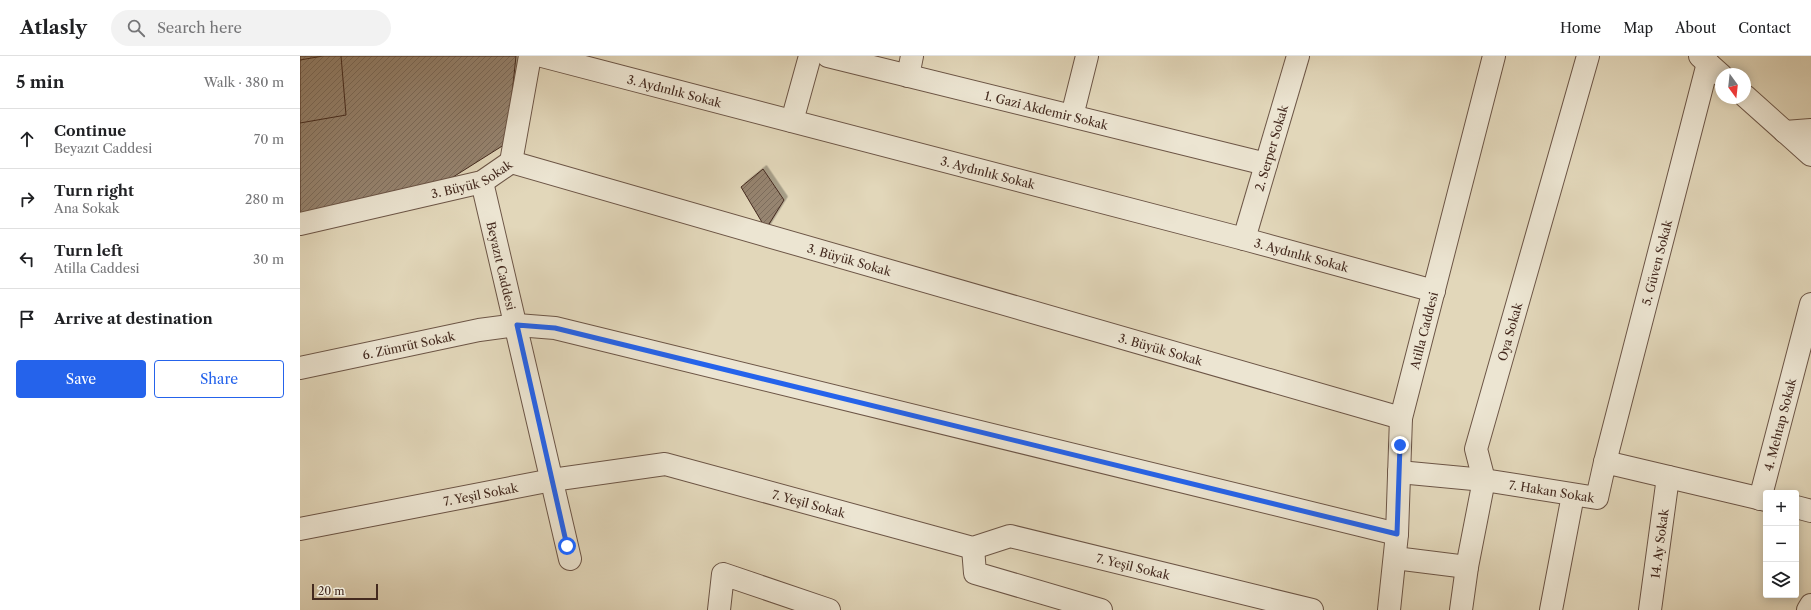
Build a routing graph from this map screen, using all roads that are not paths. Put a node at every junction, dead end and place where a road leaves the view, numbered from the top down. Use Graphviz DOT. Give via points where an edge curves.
graph roads {
  1 [pos="530,56"];
  2 [pos="542,56"];
  3 [pos="810,56"];
  4 [pos="828,56"];
  5 [pos="1087,56"];
  6 [pos="1298,56"];
  7 [pos="1494,56"];
  8 [pos="1588,56"];
  9 [pos="1709,65"];
  10 [pos="910,66"];
  11 [pos="1751,101"];
  12 [pos="1072,116"];
  13 [pos="792,121"];
  14 [pos="1811,130"];
  15 [pos="1786,132"];
  16 [pos="1811,155"];
  17 [pos="511,162"];
  18 [pos="1266,164"];
  19 [pos="482,182"];
  20 [pos="300,224"];
  21 [pos="1244,239"];
  22 [pos="1434,291"];
  23 [pos="1811,304"];
  24 [pos="517,325"];
  25 [pos="300,368"];
  26 [pos="1401,418"];
  27 [pos="1605,462"];
  28 [pos="1399,472"];
  29 [pos="1668,477"];
  30 [pos="552,480"];
  31 [pos="1484,480"];
  32 [pos="1765,490"];
  33 [pos="1573,495"];
  34 [pos="1763,500"];
  35 [pos="1799,509"];
  36 [pos="1811,511"];
  37 [pos="300,529"];
  38 [pos="1397,534"];
  39 [pos="974,548"];
  40 [pos="1395,558"];
  41 [pos="570,559"];
  42 [pos="1467,567"];
  43 [pos="1811,605"];
  44 [pos="719,610"];
  45 [pos="829,610"];
  46 [pos="1101,610"];
  47 [pos="1312,610"];
  48 [pos="1389,610"];
  49 [pos="1461,610"];
  50 [pos="1551,610"];
  51 [pos="1650,610"];
  52 [pos="1808,610"];
  1 -- 17 [label="street"];
  2 -- 13 [label="street, 3. Aydınlık Sokak"];
  3 -- 13 [label="street"];
  4 -- 10 [label="street, 1. Gazi Akdemir Sokak"];
  5 -- 12 [label="street"];
  6 -- 18 [label="street, 2. Serper Sokak"];
  7 -- 22 [label="street, Atilla Caddesi"];
  8 -- 31 [label="street, Oya Sokak" via="1476,449"];
  9 -- 27 [label="street, 5. Güven Sokak"];
  10 -- 12 [label="street, 1. Gazi Akdemir Sokak"];
  11 -- 15 [label="street"];
  12 -- 18 [label="street, 1. Gazi Akdemir Sokak"];
  13 -- 21 [label="street, 3. Aydınlık Sokak"];
  14 -- 15 [label="street"];
  15 -- 16 [label="street"];
  17 -- 19 [label="street, 3. Büyük Sokak"];
  17 -- 26 [label="street, 3. Büyük Sokak"];
  18 -- 21 [label="street, 2. Serper Sokak"];
  19 -- 20 [label="street, 3. Büyük Sokak"];
  19 -- 24 [label="street, Beyazıt Caddesi"];
  21 -- 22 [label="street, 3. Aydınlık Sokak"];
  22 -- 26 [label="street, Atilla Caddesi"];
  23 -- 32 [label="street, 4. Mehtap Sokak"];
  24 -- 25 [label="street, 6. Zümrüt Sokak" via="479,330"];
  24 -- 30 [label="street, Beyazıt Caddesi"];
  24 -- 38 [label="street, 6. Zümrüt Sokak" via="555,328"];
  26 -- 28 [label="street, Atilla Caddesi"];
  27 -- 29 [label="street"];
  27 -- 33 [label="street, 7. Hakan Sokak" via="1597,498"];
  28 -- 31 [label="street, 7. Hakan Sokak"];
  28 -- 38 [label="street, Atilla Caddesi"];
  29 -- 34 [label="street"];
  29 -- 51 [label="street, 14. Ay Sokak"];
  30 -- 37 [label="street, 7. Yeşil Sokak"];
  30 -- 39 [label="street, 7. Yeşil Sokak" via="665,464"];
  30 -- 41 [label="street, Beyazıt Caddesi"];
  31 -- 33 [label="street, 7. Hakan Sokak"];
  31 -- 42 [label="street, Oya Sokak"];
  33 -- 50 [label="street"];
  35 -- 36 [label="street"];
  38 -- 40 [label="street, Atilla Caddesi"];
  39 -- 46 [label="street" via="975,572"];
  39 -- 47 [label="street, 7. Yeşil Sokak" via="1010,536"];
  40 -- 42 [label="street"];
  40 -- 48 [label="street, Atilla Caddesi"];
  42 -- 49 [label="street, Oya Sokak"];
  43 -- 52 [label="street"];
  44 -- 45 [label="street" via="723,574"];
}
